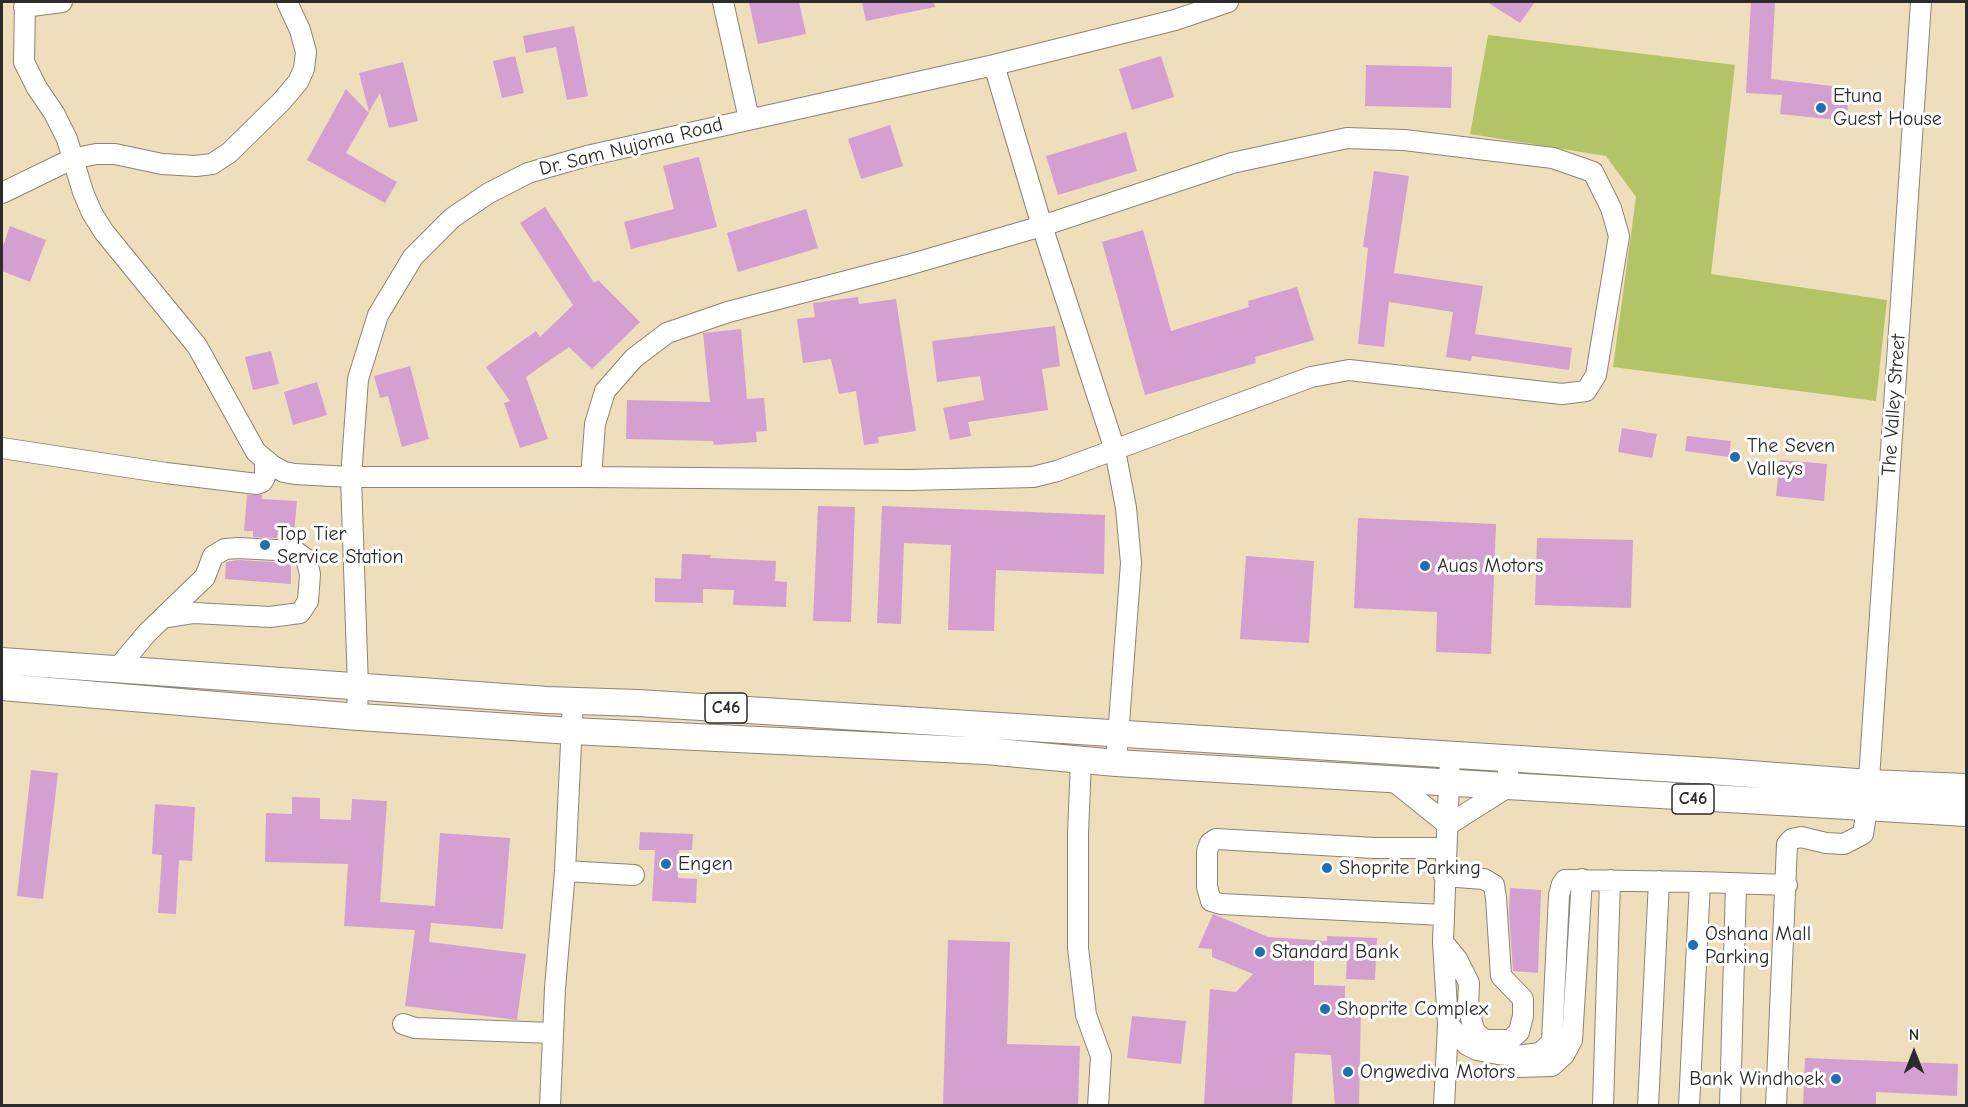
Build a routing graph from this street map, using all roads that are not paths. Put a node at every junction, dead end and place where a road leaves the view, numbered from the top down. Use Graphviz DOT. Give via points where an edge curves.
graph roads {
  1 [pos="62,2"];
  2 [pos="286,2"];
  3 [pos="723,2"];
  4 [pos="1228,2"];
  5 [pos="1921,2"];
  6 [pos="25,4"];
  7 [pos="994,65"];
  8 [pos="749,118"];
  9 [pos="72,159"];
  10 [pos="2,193"];
  11 [pos="1042,226"];
  12 [pos="2,448"];
  13 [pos="1115,450"];
  14 [pos="265,460"];
  15 [pos="351,477"];
  16 [pos="591,477"];
  17 [pos="163,618"];
  18 [pos="2,662"];
  19 [pos="116,670"];
  20 [pos="2,687"];
  21 [pos="358,687"];
  22 [pos="573,701"];
  23 [pos="357,717"];
  24 [pos="572,731"];
  25 [pos="1118,733"];
  26 [pos="1450,756"];
  27 [pos="1509,758"];
  28 [pos="1081,760"];
  29 [pos="1116,763"];
  30 [pos="1391,779"];
  31 [pos="1449,782"];
  32 [pos="1869,783"];
  33 [pos="1508,787"];
  34 [pos="1966,787"];
  35 [pos="1867,809"];
  36 [pos="1966,813"];
  37 [pos="1448,825"];
  38 [pos="1446,848"];
  39 [pos="566,871"];
  40 [pos="634,875"];
  41 [pos="1444,876"];
  42 [pos="1582,879"];
  43 [pos="1610,880"];
  44 [pos="1659,881"];
  45 [pos="1700,882"];
  46 [pos="1736,884"];
  47 [pos="1787,885"];
  48 [pos="1443,915"];
  49 [pos="1443,942"];
  50 [pos="403,1024"];
  51 [pos="1448,1024"];
  52 [pos="553,1033"];
  53 [pos="1447,1046"];
  54 [pos="550,1106"];
  55 [pos="1098,1106"];
  56 [pos="1444,1106"];
  57 [pos="1603,1106"];
  58 [pos="1648,1106"];
  59 [pos="1689,1106"];
  60 [pos="1730,1106"];
  61 [pos="1776,1106"];
  1 -- 6 [label="street"];
  2 -- 9 [label="street" via="306,52 304,69 281,102 229,153 212,164 196,166 162,164 116,154"];
  3 -- 8 [label="street"];
  4 -- 7 [label="street, Dr. Sam Nujoma Road" via="1174,20"];
  5 -- 32 [label="street, The Valley Street"];
  6 -- 9 [label="street" via="24,62 67,139"];
  7 -- 8 [label="street, Dr. Sam Nujoma Road"];
  7 -- 11 [label="street"];
  8 -- 15 [label="street, Dr. Sam Nujoma Road" via="528,173 452,218 413,257 378,315 358,379"];
  9 -- 10 [label="street"];
  9 -- 14 [label="street" via="92,213 104,232 197,346 256,452"];
  11 -- 13 [label="street"];
  11 -- 13 [label="street" via="1232,163 1347,138 1404,140 1553,158 1593,172 1611,208 1619,236 1596,375 1586,391 1562,394 1349,370 1311,377"];
  11 -- 16 [label="street" via="728,312 667,333 634,358 605,391 594,424"];
  12 -- 14 [label="street" via="257,484 265,477"];
  13 -- 16 [label="street" via="1047,474 1019,478"];
  13 -- 25 [label="street" via="1131,563"];
  14 -- 15 [label="street" via="284,472"];
  15 -- 16 [label="street"];
  15 -- 21 [label="street, Dr. Sam Nujoma Road"];
  17 -- 17 [label="street" via="205,577 213,556 225,549 295,551 306,559 310,574 308,601 300,613 270,617 194,613"];
  17 -- 19 [label="street"];
  18 -- 19 [label="main road, C46"];
  19 -- 21 [label="main road, C46"];
  20 -- 23 [label="main road, C46"];
  21 -- 22 [label="main road, C46"];
  21 -- 23 [label="street, Dr. Sam Nujoma Road"];
  22 -- 24 [label="street"];
  22 -- 25 [label="main road, C46"];
  23 -- 24 [label="main road, C46"];
  24 -- 28 [label="main road, C46" via="986,751"];
  24 -- 39 [label="street"];
  25 -- 26 [label="main road, C46"];
  25 -- 29 [label="street"];
  26 -- 27 [label="main road, C46"];
  26 -- 31 [label="street"];
  27 -- 32 [label="main road, C46"];
  27 -- 33 [label="street"];
  28 -- 29 [label="main road, C46"];
  28 -- 55 [label="street" via="1078,948 1086,1015 1101,1056"];
  29 -- 30 [label="main road, C46"];
  30 -- 31 [label="main road, C46"];
  30 -- 37 [label="street"];
  31 -- 33 [label="main road, C46"];
  31 -- 37 [label="street"];
  32 -- 34 [label="main road, C46"];
  32 -- 35 [label="street, The Valley Street"];
  33 -- 35 [label="main road, C46"];
  33 -- 37 [label="street"];
  35 -- 36 [label="main road, C46"];
  35 -- 47 [label="street, The Valley Street" via="1863,834 1844,844 1792,839 1788,844"];
  37 -- 38 [label="street"];
  38 -- 41 [label="street"];
  38 -- 48 [label="street" via="1216,839 1207,851 1211,901 1221,904"];
  39 -- 40 [label="street"];
  39 -- 52 [label="street"];
  41 -- 48 [label="street"];
  41 -- 49 [label="street" via="1484,879 1494,885 1501,976 1523,999 1518,1032 1510,1040 1485,1040 1475,1032 1468,1008 1469,983 1457,958"];
  42 -- 43 [label="street"];
  42 -- 51 [label="street" via="1565,880 1559,895 1552,1042 1539,1053 1498,1054 1467,1045"];
  42 -- 53 [label="street" via="1572,1040 1564,1055 1552,1066 1506,1067 1478,1063"];
  43 -- 44 [label="street"];
  43 -- 57 [label="street"];
  44 -- 45 [label="street"];
  44 -- 58 [label="street"];
  45 -- 46 [label="street"];
  45 -- 59 [label="street"];
  46 -- 47 [label="street"];
  46 -- 60 [label="street"];
  47 -- 61 [label="street"];
  48 -- 49 [label="street"];
  49 -- 51 [label="street"];
  50 -- 52 [label="street" via="415,1028"];
  51 -- 53 [label="street"];
  52 -- 54 [label="street"];
  53 -- 56 [label="street"];
}
